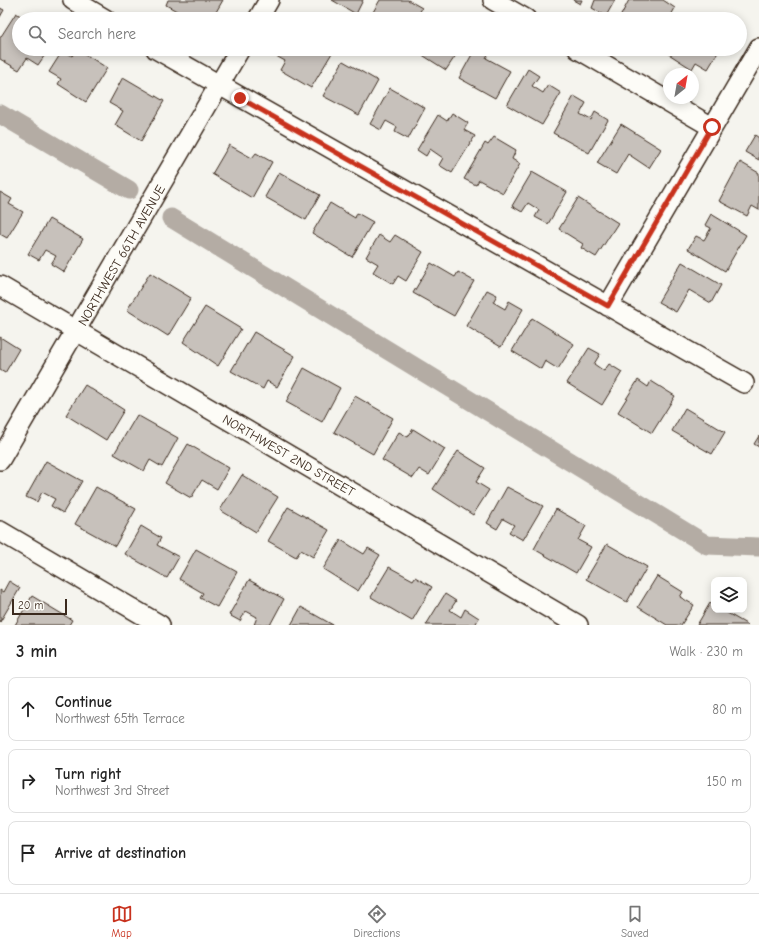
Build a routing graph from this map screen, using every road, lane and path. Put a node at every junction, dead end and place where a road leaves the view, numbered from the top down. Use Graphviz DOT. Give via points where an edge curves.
graph roads {
  1 [pos="73,0"];
  2 [pos="269,0"];
  3 [pos="493,0"];
  4 [pos="93,12"];
  5 [pos="262,12"];
  6 [pos="514,12"];
  7 [pos="759,48"];
  8 [pos="168,56"];
  9 [pos="236,56"];
  10 [pos="590,56"];
  11 [pos="219,86"];
  12 [pos="712,127"];
  13 [pos="0,286"];
  14 [pos="608,306"];
  15 [pos="77,331"];
  16 [pos="744,383"];
  17 [pos="0,460"];
  18 [pos="0,531"];
  19 [pos="160,625"];
  20 [pos="578,625"];
  1 -- 4 [label="street"];
  2 -- 5 [label="street"];
  3 -- 6 [label="street"];
  7 -- 12 [label="street"];
  8 -- 11 [label="street"];
  9 -- 11 [label="street, NORTHWEST 66TH AVENUE"];
  10 -- 12 [label="street"];
  11 -- 14 [label="street"];
  11 -- 15 [label="street, NORTHWEST 66TH AVENUE"];
  12 -- 14 [label="street"];
  13 -- 15 [label="street, NORTHWEST 2ND STREET"];
  14 -- 16 [label="street"];
  15 -- 17 [label="street, NORTHWEST 66TH AVENUE"];
  15 -- 20 [label="street, NORTHWEST 2ND STREET"];
  18 -- 19 [label="street"];
}
